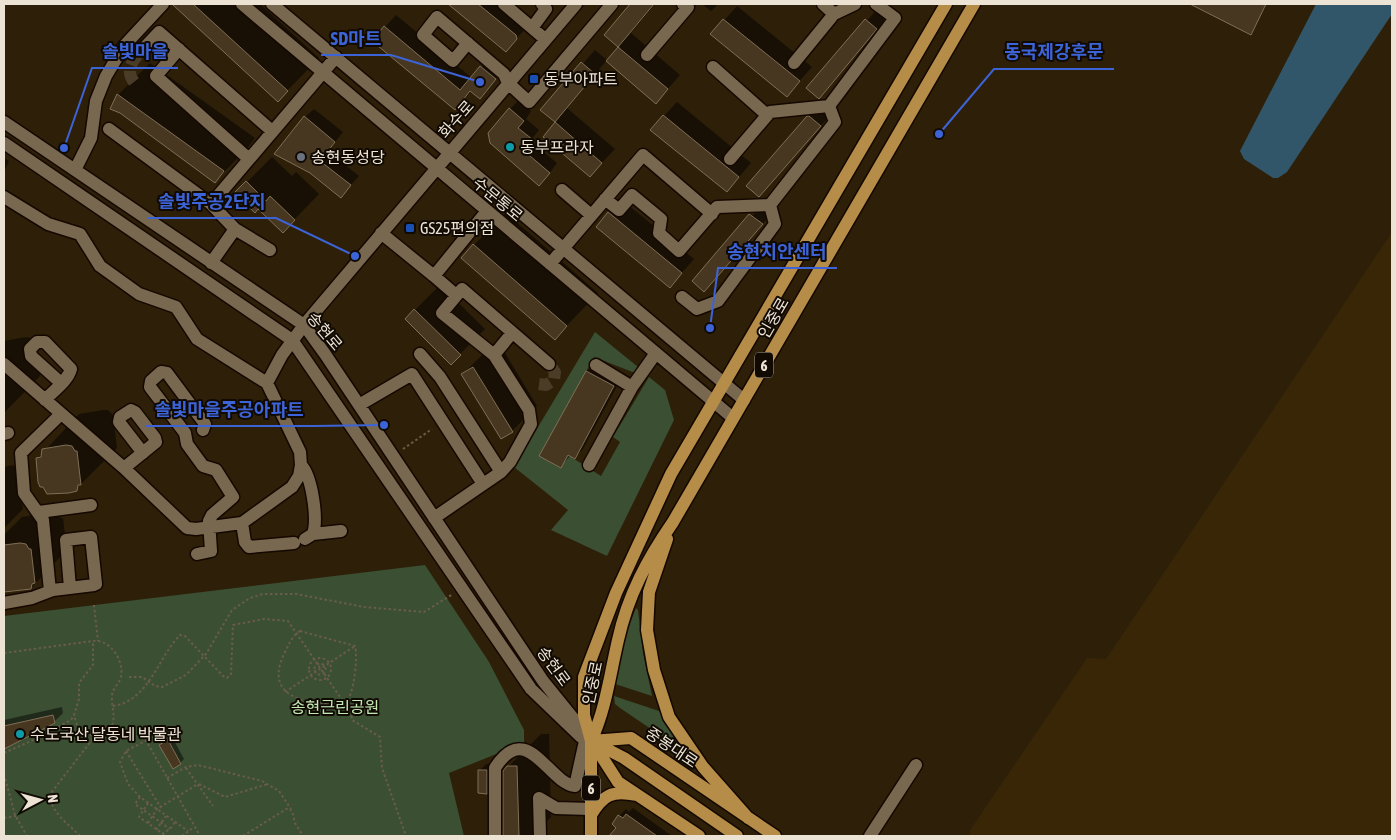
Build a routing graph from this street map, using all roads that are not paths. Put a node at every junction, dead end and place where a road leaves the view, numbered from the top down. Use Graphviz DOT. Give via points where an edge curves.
graph roads {
  1 [pos="163,4"];
  2 [pos="242,4"];
  3 [pos="272,4"];
  4 [pos="504,4"];
  5 [pos="542,4"];
  6 [pos="576,4"];
  7 [pos="612,4"];
  8 [pos="683,4"];
  9 [pos="855,4"];
  10 [pos="876,4"];
  11 [pos="946,4"];
  12 [pos="974,4"];
  13 [pos="825,7"];
  14 [pos="532,28"];
  15 [pos="545,39"];
  16 [pos="468,43"];
  17 [pos="143,49"];
  18 [pos="180,49"];
  19 [pos="648,55"];
  20 [pos="336,57"];
  21 [pos="794,63"];
  22 [pos="712,67"];
  23 [pos="323,72"];
  24 [pos="508,83"];
  25 [pos="829,106"];
  26 [pos="768,115"];
  27 [pos="4,122"];
  28 [pos="109,129"];
  29 [pos="272,131"];
  30 [pos="4,143"];
  31 [pos="449,152"];
  32 [pos="249,158"];
  33 [pos="730,159"];
  34 [pos="436,168"];
  35 [pos="75,170"];
  36 [pos="562,190"];
  37 [pos="4,197"];
  38 [pos="605,198"];
  39 [pos="211,204"];
  40 [pos="770,205"];
  41 [pos="487,211"];
  42 [pos="712,214"];
  43 [pos="591,216"];
  44 [pos="235,229"];
  45 [pos="381,233"];
  46 [pos="562,248"];
  47 [pos="270,250"];
  48 [pos="212,263"];
  49 [pos="550,264"];
  50 [pos="434,276"];
  51 [pos="456,295"];
  52 [pos="682,297"];
  53 [pos="304,326"];
  54 [pos="512,333"];
  55 [pos="292,340"];
  56 [pos="656,353"];
  57 [pos="420,354"];
  58 [pos="494,355"];
  59 [pos="4,364"];
  60 [pos="549,364"];
  61 [pos="596,365"];
  62 [pos="267,382"];
  63 [pos="61,383"];
  64 [pos="724,383"];
  65 [pos="632,386"];
  66 [pos="45,400"];
  67 [pos="744,400"];
  68 [pos="714,401"];
  69 [pos="359,405"];
  70 [pos="61,414"];
  71 [pos="733,418"];
  72 [pos="203,430"];
  73 [pos="144,453"];
  74 [pos="301,465"];
  75 [pos="589,465"];
  76 [pos="124,468"];
  77 [pos="501,472"];
  78 [pos="483,484"];
  79 [pos="91,505"];
  80 [pos="39,512"];
  81 [pos="434,518"];
  82 [pos="673,522"];
  83 [pos="242,523"];
  84 [pos="210,528"];
  85 [pos="341,531"];
  86 [pos="304,539"];
  87 [pos="197,554"];
  88 [pos="70,588"];
  89 [pos="50,591"];
  90 [pos="4,603"];
  91 [pos="588,741"];
  92 [pos="916,765"];
  93 [pos="639,796"];
  94 [pos="590,813"];
  95 [pos="748,818"];
  96 [pos="495,836"];
  97 [pos="540,836"];
  98 [pos="591,836"];
  99 [pos="698,836"];
  100 [pos="737,836"];
  101 [pos="775,836"];
  102 [pos="870,836"];
  1 -- 35 [label="street" via="124,46 106,76 96,101 91,138"];
  2 -- 23 [label="street, 수문통로"];
  3 -- 20 [label="street, 수문통로"];
  4 -- 14 [label="street"];
  5 -- 14 [label="street" via="545,12"];
  6 -- 15 [label="street, 화수로"];
  7 -- 24 [label="street" via="529,102"];
  8 -- 19 [label="street" via="688,8"];
  9 -- 13 [label="street"];
  10 -- 25 [label="street" via="895,18"];
  11 -- 64 [label="main road, 인중로 / 6"];
  12 -- 67 [label="main road, 인중로 / 6"];
  13 -- 21 [label="street"];
  14 -- 15 [label="street"];
  15 -- 24 [label="street, 화수로"];
  16 -- 24 [label="street" via="504,74"];
  17 -- 18 [label="street" via="159,32"];
  18 -- 29 [label="street"];
  18 -- 32 [label="street" via="156,76"];
  20 -- 23 [label="street"];
  20 -- 31 [label="street, 수문통로"];
  22 -- 26 [label="street"];
  23 -- 29 [label="street"];
  23 -- 34 [label="street, 수문통로"];
  24 -- 31 [label="street, 화수로"];
  25 -- 26 [label="street" via="770,112"];
  25 -- 40 [label="street" via="835,122"];
  26 -- 33 [label="street"];
  27 -- 35 [label="street, 송현로"];
  28 -- 39 [label="street"];
  29 -- 32 [label="street"];
  30 -- 55 [label="street, 송현로"];
  31 -- 34 [label="street, 화수로"];
  31 -- 46 [label="street, 수문통로"];
  32 -- 39 [label="street"];
  34 -- 41 [label="street, 수문통로"];
  34 -- 45 [label="street, 화수로"];
  35 -- 48 [label="street, 송현로"];
  36 -- 43 [label="street"];
  37 -- 62 [label="street" via="48,224 80,234 100,266 139,294 176,307 197,340"];
  38 -- 42 [label="street" via="643,155"];
  38 -- 42 [label="street" via="619,210 632,195 661,219 659,234 679,251"];
  38 -- 43 [label="street"];
  39 -- 44 [label="street"];
  40 -- 42 [label="street" via="718,208"];
  40 -- 52 [label="street" via="775,224 718,300 696,309"];
  41 -- 49 [label="street, 수문통로"];
  41 -- 50 [label="street"];
  43 -- 46 [label="street"];
  44 -- 47 [label="street"];
  44 -- 48 [label="street"];
  45 -- 50 [label="street"];
  45 -- 53 [label="street, 화수로"];
  46 -- 49 [label="street"];
  46 -- 64 [label="street, 수문통로"];
  48 -- 53 [label="street, 송현로"];
  49 -- 56 [label="street, 수문통로"];
  50 -- 51 [label="street"];
  51 -- 54 [label="street" via="462,289"];
  51 -- 58 [label="street" via="442,313"];
  53 -- 55 [label="street, 화수로"];
  53 -- 69 [label="street, 송현로"];
  54 -- 58 [label="street"];
  54 -- 60 [label="street"];
  55 -- 62 [label="street, 화수로"];
  55 -- 91 [label="street, 송현로" via="532,689"];
  56 -- 65 [label="street"];
  56 -- 68 [label="street, 수문통로"];
  57 -- 77 [label="street" via="440,377"];
  58 -- 77 [label="street" via="531,416 529,430"];
  59 -- 66 [label="street"];
  61 -- 65 [label="street"];
  62 -- 74 [label="street" via="300,452"];
  63 -- 66 [label="street"];
  64 -- 67 [label="street, 수문통로"];
  64 -- 68 [label="main road, 인중로 / 6"];
  65 -- 75 [label="street"];
  66 -- 70 [label="street"];
  67 -- 71 [label="main road, 인중로 / 6"];
  68 -- 71 [label="street, 수문통로"];
  68 -- 91 [label="main road, 인중로 / 6" via="652,511 603,621 584,677"];
  69 -- 78 [label="street" via="412,374"];
  69 -- 81 [label="street, 송현로"];
  70 -- 76 [label="street"];
  70 -- 80 [label="street" via="21,453 24,493"];
  71 -- 82 [label="main road, 인중로 / 6"];
  72 -- 84 [label="street" via="205,424 167,372 151,381 150,387 185,433 187,444 203,466 216,470 232,494 231,501 212,516"];
  73 -- 76 [label="street"];
  74 -- 83 [label="street" via="292,487"];
  74 -- 86 [label="street" via="310,477 314,525"];
  76 -- 84 [label="street" via="187,528"];
  77 -- 78 [label="street"];
  78 -- 81 [label="street"];
  79 -- 80 [label="street"];
  80 -- 89 [label="street" via="43,520"];
  81 -- 91 [label="street, 송현로" via="543,681"];
  82 -- 91 [label="main road, 인중로 / 6" via="648,558 633,592 618,638 602,719"];
  82 -- 95 [label="main road" via="649,592 647,630 654,670 669,717 703,767"];
  83 -- 84 [label="street"];
  83 -- 86 [label="street" via="249,547"];
  84 -- 87 [label="street" via="211,551"];
  85 -- 86 [label="street"];
  88 -- 89 [label="street"];
  89 -- 90 [label="street"];
  91 -- 93 [label="main road" via="618,782"];
  91 -- 94 [label="main road, 인중로 / 6"];
  91 -- 95 [label="main road, 중봉대로" via="631,738"];
  91 -- 96 [label="street" via="575,786 564,782 532,753 522,750 511,752 500,759 494,768"];
  91 -- 100 [label="main road" via="624,758"];
  92 -- 102 [label="street"];
  93 -- 94 [label="main road" via="612,794 600,801"];
  93 -- 99 [label="main road"];
  94 -- 97 [label="street" via="556,808 538,798"];
  94 -- 98 [label="main road, 인중로 / 6"];
  95 -- 101 [label="main road, 중봉대로"];
}
